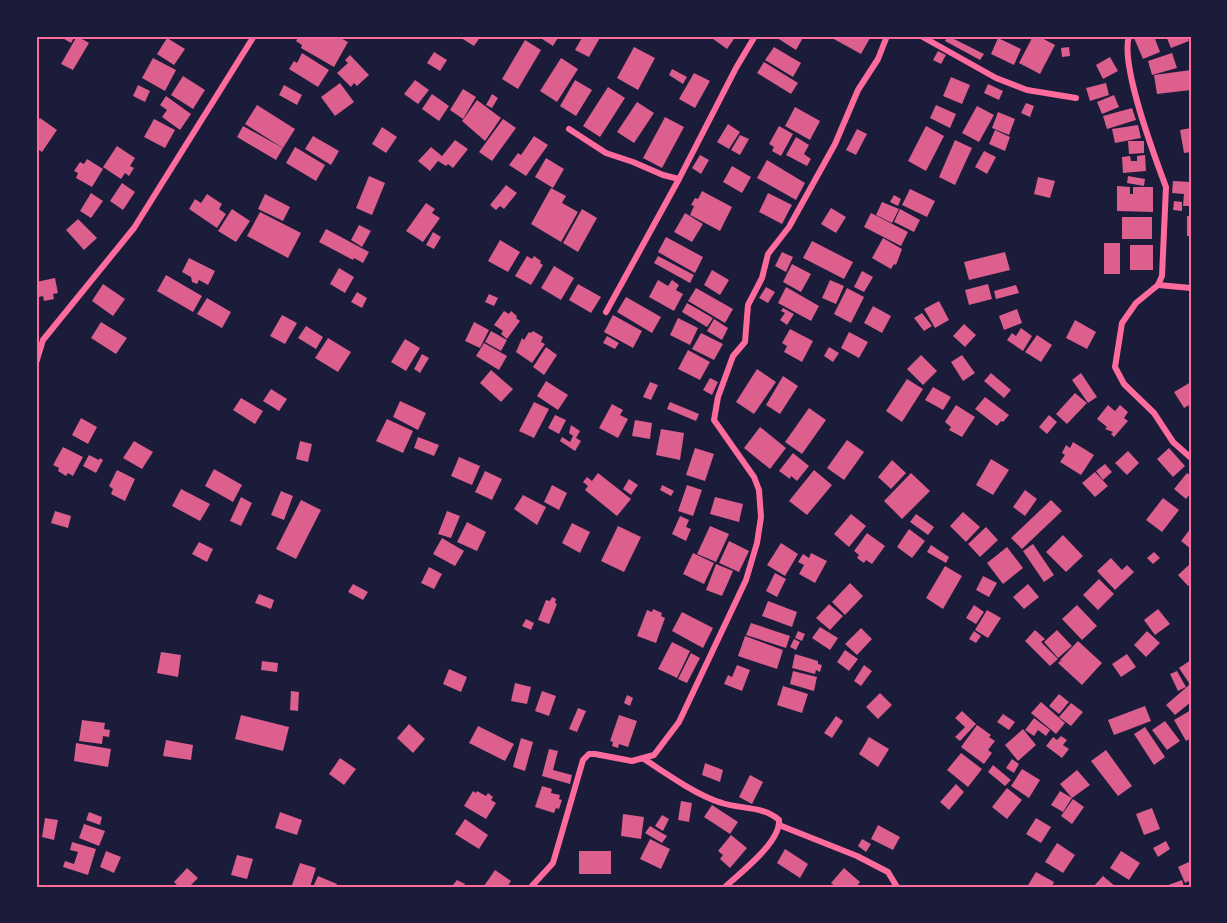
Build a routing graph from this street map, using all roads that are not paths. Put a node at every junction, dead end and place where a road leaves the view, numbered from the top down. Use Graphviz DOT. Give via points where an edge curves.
graph roads {
  1 [pos="254,36"];
  2 [pos="755,36"];
  3 [pos="887,36"];
  4 [pos="921,36"];
  5 [pos="1129,36"];
  6 [pos="1076,98"];
  7 [pos="569,129"];
  8 [pos="679,179"];
  9 [pos="1158,285"];
  10 [pos="1191,288"];
  11 [pos="606,312"];
  12 [pos="36,363"];
  13 [pos="1191,458"];
  14 [pos="645,759"];
  15 [pos="779,825"];
  16 [pos="531,887"];
  17 [pos="725,887"];
  18 [pos="897,887"];
  1 -- 12 [label="street" via="134,228 43,340"];
  2 -- 8 [label="street"];
  3 -- 14 [label="street" via="835,144 789,227 768,254 762,278 748,305 745,342 733,356 714,420 759,490 758,543 746,580 679,722 654,755"];
  4 -- 6 [label="street" via="996,78 1027,90"];
  5 -- 9 [label="street" via="1125,47 1131,79 1166,187 1163,268"];
  7 -- 8 [label="street" via="606,153"];
  8 -- 11 [label="street"];
  9 -- 10 [label="street"];
  9 -- 13 [label="street" via="1136,303 1122,323 1115,367 1124,384"];
  14 -- 15 [label="street" via="720,803 765,812 779,820"];
  14 -- 16 [label="street" via="632,761 589,754 583,760 553,862"];
  15 -- 17 [label="street" via="772,842"];
  15 -- 18 [label="street" via="888,872"];
}
